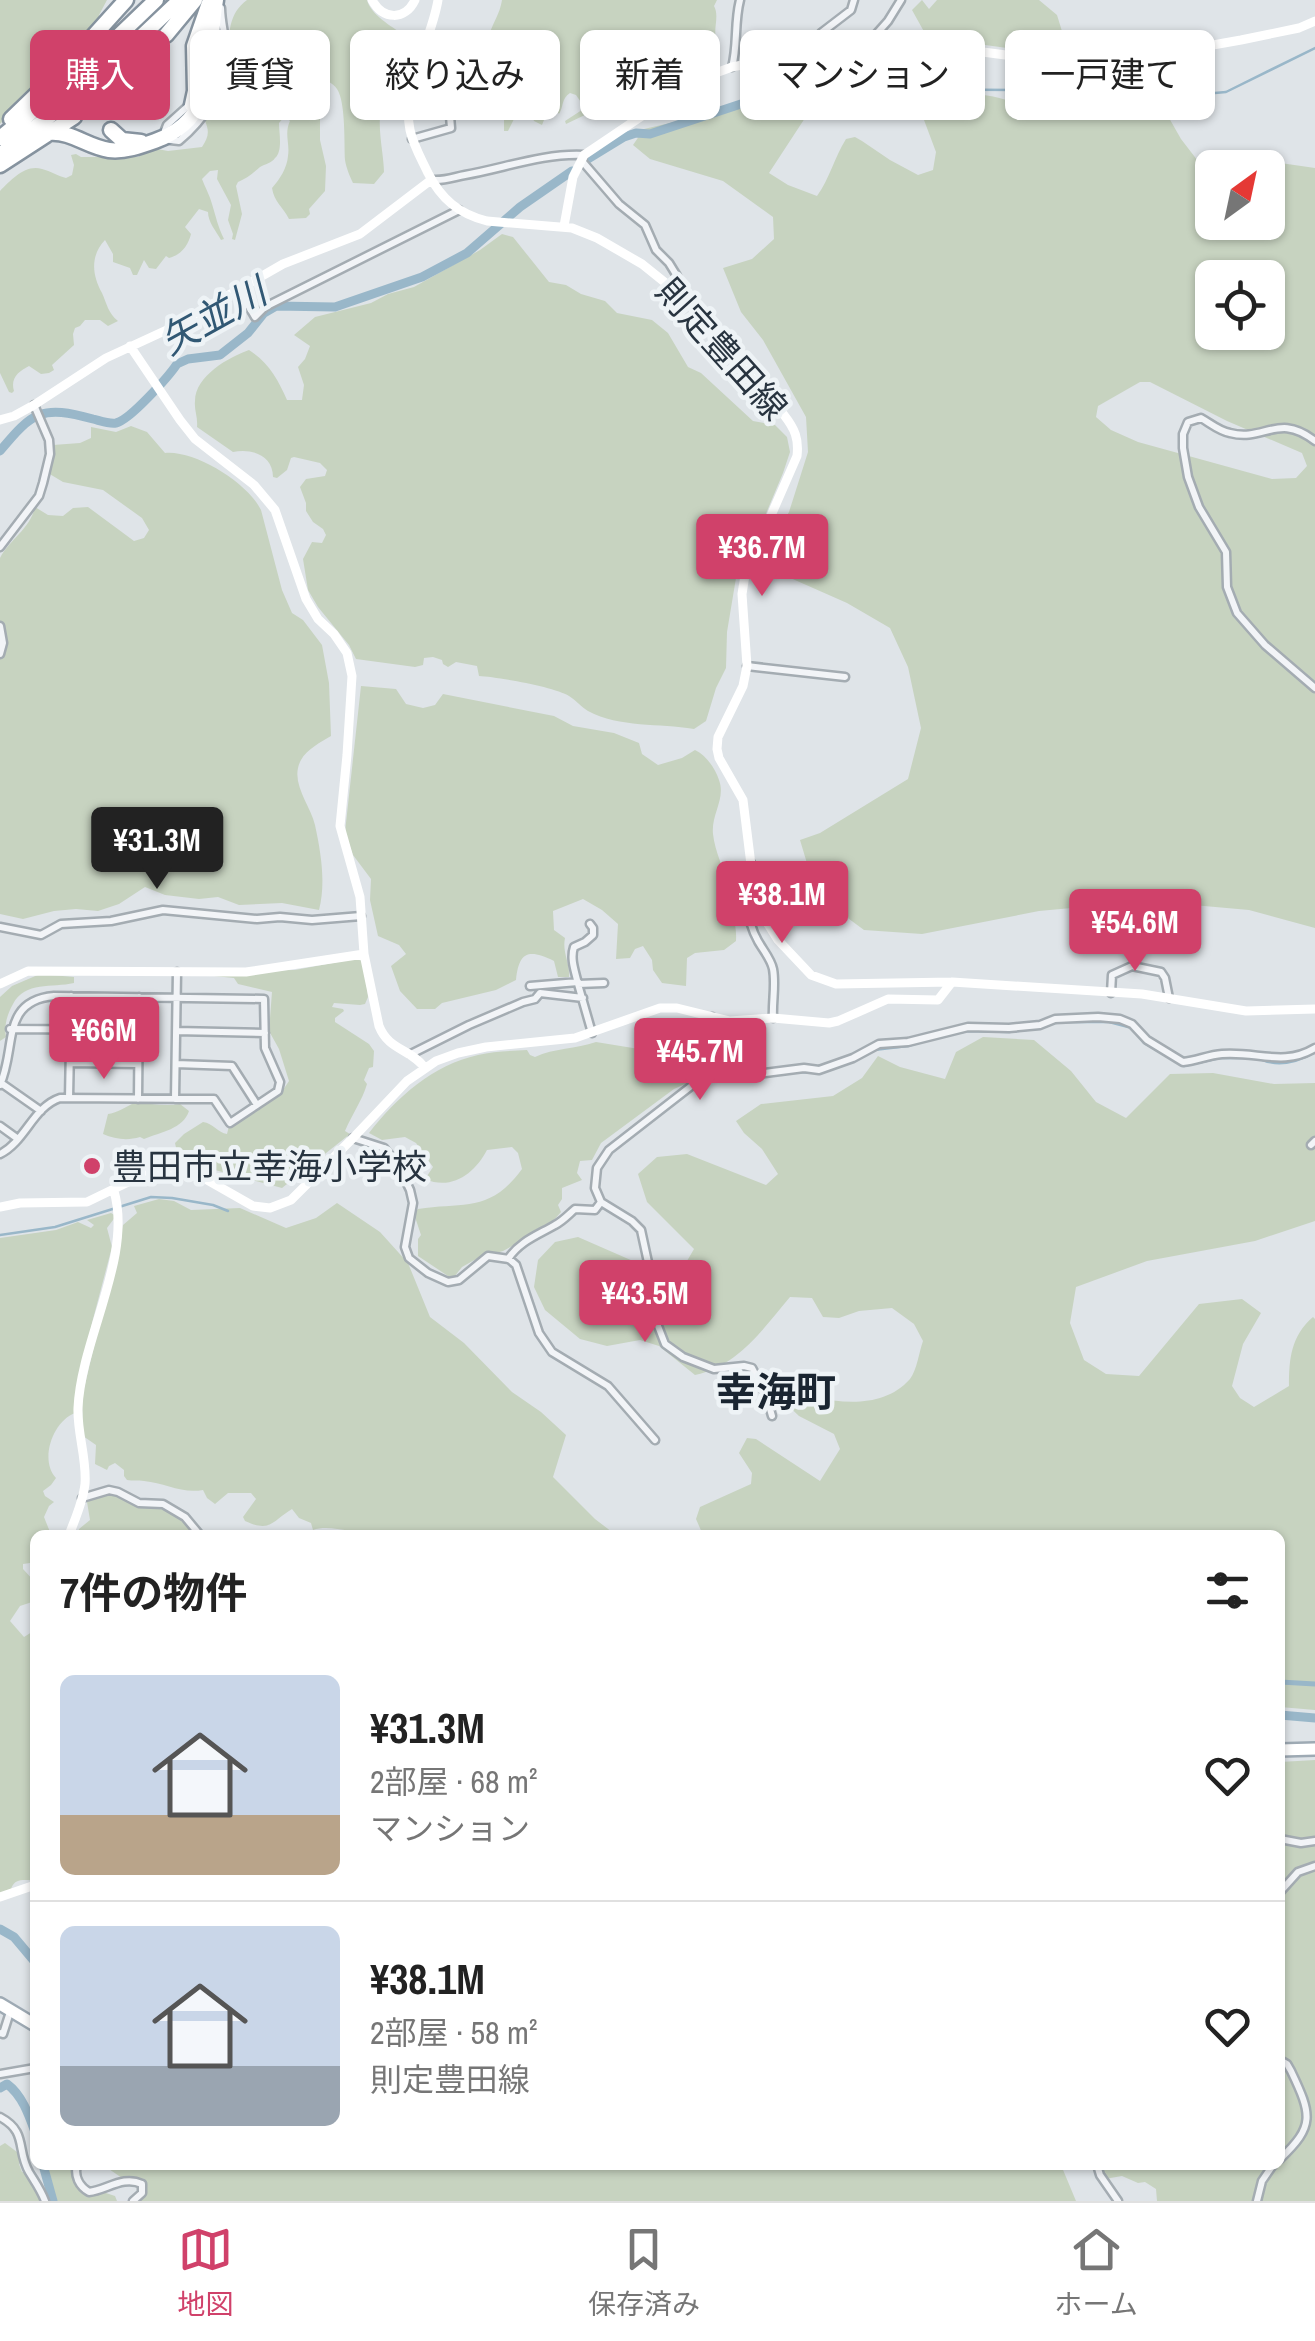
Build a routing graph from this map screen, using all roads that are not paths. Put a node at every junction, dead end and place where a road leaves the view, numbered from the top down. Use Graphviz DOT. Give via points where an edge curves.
graph roads {
  1 [pos="126,0"];
  2 [pos="156,0"];
  3 [pos="180,0"];
  4 [pos="195,0"];
  5 [pos="216,0"];
  6 [pos="372,0"];
  7 [pos="416,0"];
  8 [pos="438,0"];
  9 [pos="740,0"];
  10 [pos="854,0"];
  11 [pos="902,0"];
  12 [pos="1315,21"];
  13 [pos="170,30"];
  14 [pos="430,30"];
  15 [pos="824,30"];
  16 [pos="880,30"];
  17 [pos="985,52"];
  18 [pos="740,66"];
  19 [pos="732,68"];
  20 [pos="187,107"];
  21 [pos="70,120"];
  22 [pos="409,120"];
  23 [pos="450,120"];
  24 [pos="0,130"];
  25 [pos="111,130"];
  26 [pos="165,130"];
  27 [pos="49,134"];
  28 [pos="0,138"];
  29 [pos="412,139"];
  30 [pos="170,140"];
  31 [pos="0,155"];
  32 [pos="582,157"];
  33 [pos="0,165"];
  34 [pos="431,180"];
  35 [pos="458,210"];
  36 [pos="564,226"];
  37 [pos="240,290"];
  38 [pos="683,297"];
  39 [pos="130,346"];
  40 [pos="34,405"];
  41 [pos="0,420"];
  42 [pos="1315,441"];
  43 [pos="0,547"];
  44 [pos="0,626"];
  45 [pos="0,654"];
  46 [pos="747,666"];
  47 [pos="846,677"];
  48 [pos="1315,688"];
  49 [pos="752,863"];
  50 [pos="361,916"];
  51 [pos="590,924"];
  52 [pos="0,928"];
  53 [pos="364,954"];
  54 [pos="176,972"];
  55 [pos="952,982"];
  56 [pos="578,983"];
  57 [pos="0,984"];
  58 [pos="604,984"];
  59 [pos="530,986"];
  60 [pos="1111,992"];
  61 [pos="71,996"];
  62 [pos="139,997"];
  63 [pos="177,998"];
  64 [pos="583,998"];
  65 [pos="1168,998"];
  66 [pos="1315,1009"];
  67 [pos="712,1017"];
  68 [pos="772,1018"];
  69 [pos="70,1029"];
  70 [pos="10,1030"];
  71 [pos="139,1030"];
  72 [pos="176,1031"];
  73 [pos="265,1034"];
  74 [pos="593,1034"];
  75 [pos="700,1048"];
  76 [pos="1315,1048"];
  77 [pos="411,1054"];
  78 [pos="70,1063"];
  79 [pos="138,1064"];
  80 [pos="176,1064"];
  81 [pos="425,1068"];
  82 [pos="1,1084"];
  83 [pos="69,1098"];
  84 [pos="138,1098"];
  85 [pos="175,1099"];
  86 [pos="257,1105"];
  87 [pos="40,1112"];
  88 [pos="0,1126"];
  89 [pos="353,1138"];
  90 [pos="18,1140"];
  91 [pos="0,1154"];
  92 [pos="115,1195"];
  93 [pos="600,1202"];
  94 [pos="0,1208"];
  95 [pos="508,1259"];
  96 [pos="772,1416"];
  97 [pos="655,1440"];
  98 [pos="82,1498"];
  99 [pos="71,1530"];
  100 [pos="196,1530"];
  101 [pos="1315,1749"];
  102 [pos="1285,1750"];
  103 [pos="1285,1841"];
  104 [pos="1315,1841"];
  105 [pos="1315,1866"];
  106 [pos="1285,1886"];
  107 [pos="30,1887"];
  108 [pos="0,1897"];
  109 [pos="5,2007"];
  110 [pos="30,2022"];
  111 [pos="0,2032"];
  112 [pos="1285,2065"];
  113 [pos="30,2069"];
  114 [pos="0,2074"];
  115 [pos="0,2116"];
  116 [pos="1285,2155"];
  117 [pos="76,2170"];
  118 [pos="1098,2170"];
  119 [pos="1270,2170"];
  120 [pos="46,2201"];
  121 [pos="133,2201"];
  122 [pos="1118,2201"];
  123 [pos="1257,2201"];
  1 -- 24 [label="highway"];
  2 -- 28 [label="highway"];
  3 -- 31 [label="highway" via="82,92"];
  4 -- 13 [label="highway"];
  5 -- 25 [label="highway" via="194,46 195,91 183,122 140,142 122,140"];
  5 -- 27 [label="highway" via="206,91 185,125 121,150"];
  5 -- 30 [label="street" via="226,56 220,86 188,133"];
  6 -- 7 [label="main road" via="382,13 396,16"];
  8 -- 14 [label="main road, 則定豊田線"];
  9 -- 19 [label="street"];
  10 -- 15 [label="street"];
  11 -- 16 [label="street"];
  12 -- 17 [label="main road" via="1106,64"];
  18 -- 19 [label="main road"];
  19 -- 32 [label="main road" via="693,82"];
  20 -- 26 [label="street"];
  21 -- 27 [label="highway"];
  22 -- 29 [label="main road, 則定豊田線"];
  23 -- 29 [label="street" via="451,128"];
  27 -- 33 [label="highway"];
  29 -- 34 [label="main road, 則定豊田線"];
  32 -- 34 [label="street" via="548,156"];
  32 -- 36 [label="main road"];
  32 -- 38 [label="street" via="645,226"];
  34 -- 35 [label="main road, 則定豊田線"];
  34 -- 37 [label="main road" via="360,234 283,264"];
  35 -- 36 [label="main road, 則定豊田線" via="487,221"];
  35 -- 37 [label="street" via="255,317"];
  36 -- 38 [label="main road, 則定豊田線" via="631,258"];
  37 -- 39 [label="main road"];
  38 -- 46 [label="main road, 則定豊田線" via="799,441 744,575"];
  39 -- 40 [label="main road"];
  39 -- 50 [label="main road" via="196,439 275,510 306,599 347,652 352,676 340,826"];
  40 -- 41 [label="main road"];
  40 -- 43 [label="street" via="50,454 39,496"];
  42 -- 48 [label="street" via="1289,427 1230,433 1201,418 1188,422 1183,448 1193,494 1226,552 1237,614"];
  44 -- 45 [label="street"];
  46 -- 47 [label="street"];
  46 -- 49 [label="main road, 則定豊田線" via="718,749 743,800"];
  49 -- 55 [label="main road, 則定豊田線" via="762,918 812,975 836,984"];
  49 -- 68 [label="street" via="746,874 748,912 773,966"];
  50 -- 52 [label="street" via="312,920 162,910 61,924 42,935"];
  50 -- 53 [label="main road"];
  51 -- 56 [label="street" via="593,935 573,951"];
  53 -- 54 [label="main road" via="256,970"];
  53 -- 77 [label="main road" via="382,1034"];
  54 -- 57 [label="main road" via="48,969"];
  54 -- 63 [label="street"];
  55 -- 60 [label="main road, 則定豊田線"];
  55 -- 68 [label="main road" via="938,1000 888,999 838,1021"];
  56 -- 58 [label="street"];
  56 -- 59 [label="street"];
  56 -- 64 [label="street"];
  60 -- 65 [label="main road, 則定豊田線"];
  60 -- 65 [label="street" via="1112,975 1132,966 1161,972"];
  61 -- 62 [label="street"];
  61 -- 69 [label="street"];
  61 -- 70 [label="street" via="32,1000"];
  62 -- 63 [label="street"];
  62 -- 71 [label="street"];
  63 -- 72 [label="street"];
  63 -- 73 [label="street" via="264,999"];
  64 -- 74 [label="street"];
  64 -- 77 [label="street" via="540,993"];
  65 -- 66 [label="main road, 則定豊田線" via="1246,1011"];
  67 -- 68 [label="main road"];
  67 -- 74 [label="main road" via="660,1008"];
  67 -- 75 [label="street"];
  69 -- 70 [label="street"];
  69 -- 71 [label="street"];
  69 -- 78 [label="street"];
  70 -- 82 [label="street"];
  71 -- 79 [label="street"];
  72 -- 73 [label="street"];
  72 -- 80 [label="street"];
  73 -- 86 [label="street" via="280,1082"];
  74 -- 81 [label="main road" via="472,1049"];
  75 -- 76 [label="street" via="758,1074 819,1070 873,1046 963,1028 1098,1017 1132,1024 1183,1062 1217,1054 1277,1059"];
  75 -- 93 [label="street" via="698,1080 600,1161"];
  77 -- 81 [label="main road"];
  78 -- 79 [label="street"];
  78 -- 83 [label="street"];
  79 -- 84 [label="street"];
  80 -- 85 [label="street"];
  80 -- 86 [label="street" via="232,1066"];
  81 -- 89 [label="main road"];
  82 -- 87 [label="street"];
  83 -- 84 [label="street"];
  83 -- 87 [label="street" via="49,1102"];
  84 -- 85 [label="street"];
  85 -- 86 [label="street" via="214,1100 230,1123"];
  87 -- 90 [label="street"];
  88 -- 90 [label="street"];
  89 -- 92 [label="main road" via="290,1200 270,1208 173,1168 152,1170"];
  89 -- 95 [label="street" via="384,1148 398,1165 413,1202 405,1247 428,1273 454,1281 488,1256"];
  90 -- 91 [label="street"];
  92 -- 94 [label="main road" via="80,1204"];
  92 -- 98 [label="main road" via="116,1243 79,1397"];
  93 -- 95 [label="street" via="594,1210 575,1209"];
  93 -- 96 [label="street" via="641,1230 665,1344 714,1370 752,1368"];
  95 -- 97 [label="street" via="516,1265 543,1341 608,1386"];
  98 -- 99 [label="main road"];
  98 -- 100 [label="street" via="110,1490 139,1503 163,1504"];
  101 -- 102 [label="main road"];
  103 -- 104 [label="street"];
  105 -- 106 [label="street"];
  107 -- 108 [label="main road"];
  109 -- 110 [label="main road"];
  109 -- 111 [label="street"];
  112 -- 116 [label="street" via="1310,2117 1301,2141"];
  113 -- 114 [label="street"];
  115 -- 120 [label="street" via="15,2127 28,2171"];
  117 -- 121 [label="street" via="88,2192 138,2181 142,2193"];
  118 -- 122 [label="street"];
  119 -- 123 [label="street"];
}
